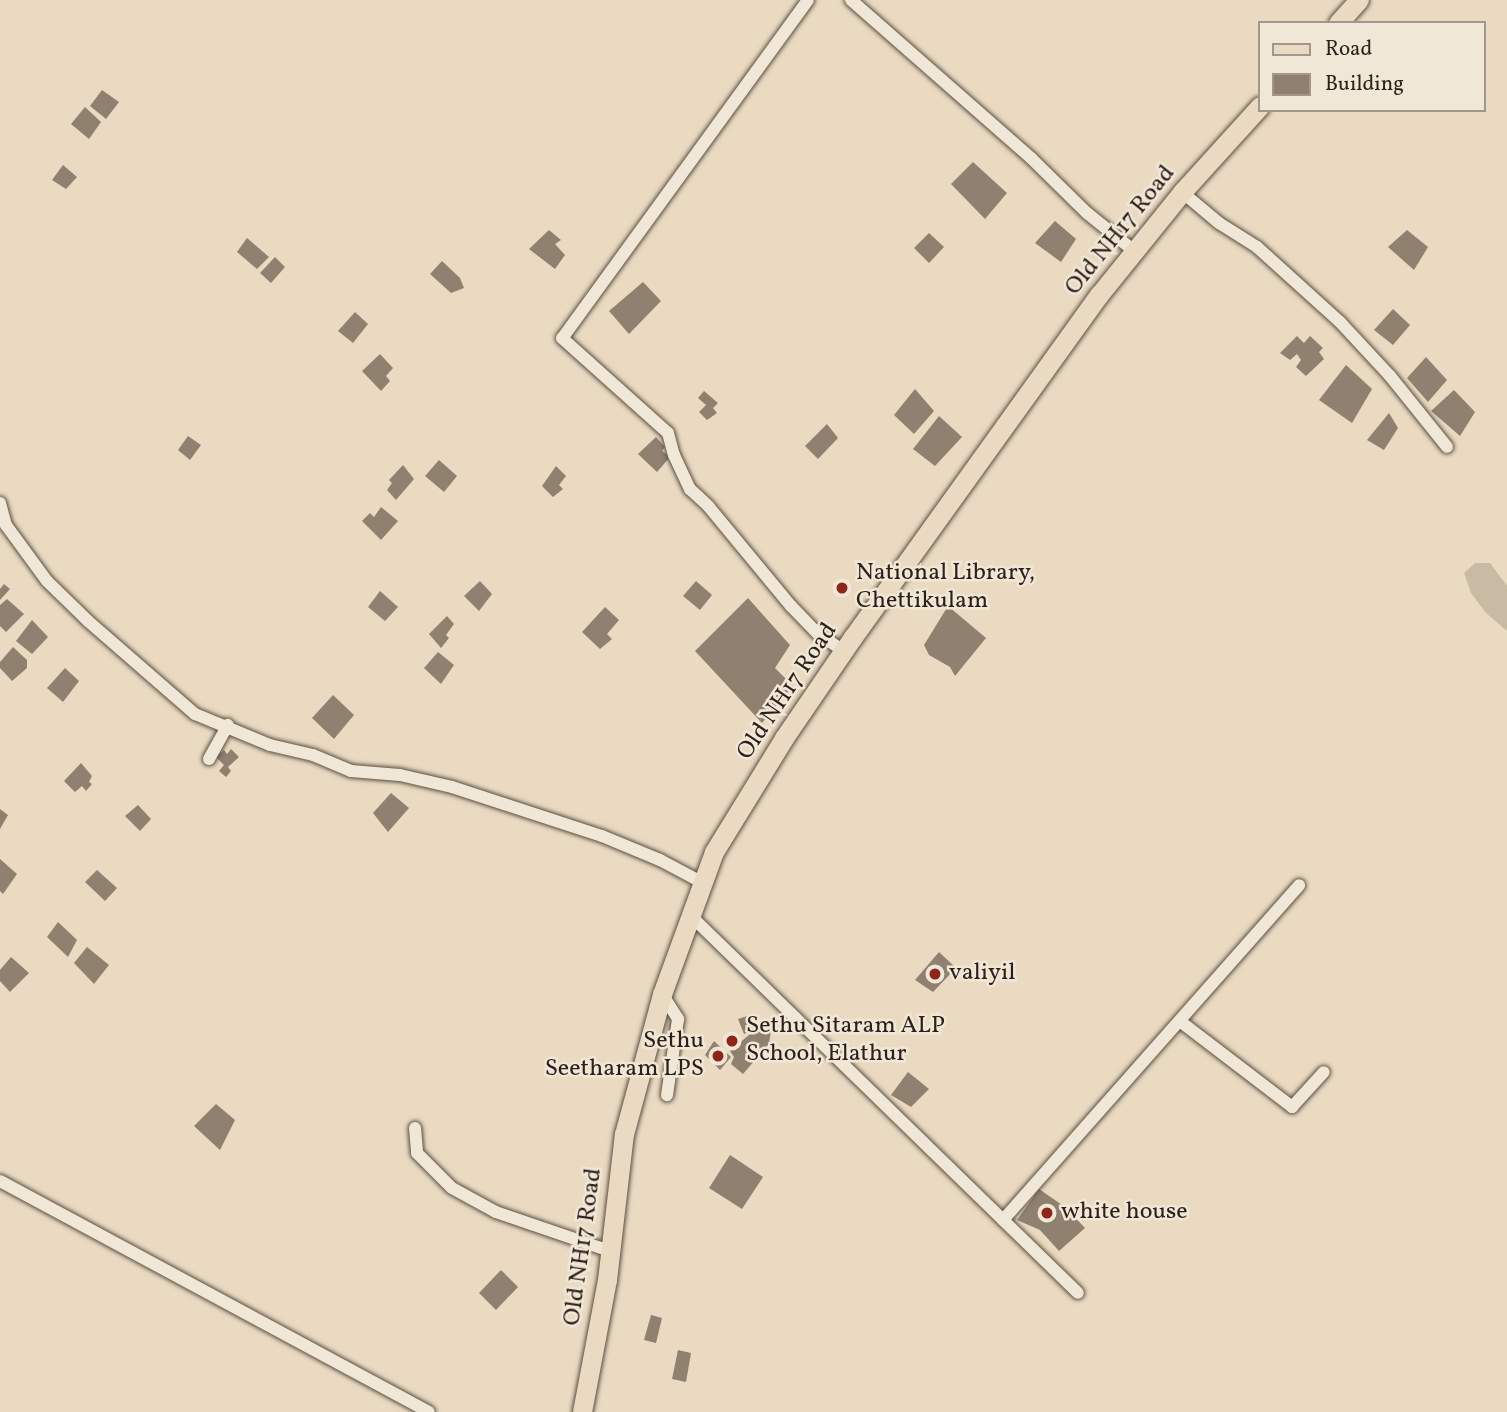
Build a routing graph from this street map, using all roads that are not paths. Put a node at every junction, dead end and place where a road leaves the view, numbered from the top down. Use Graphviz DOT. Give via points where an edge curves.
graph roads {
  1 [pos="808,0"];
  2 [pos="851,0"];
  3 [pos="1359,0"];
  4 [pos="1340,21"];
  5 [pos="1258,108"];
  6 [pos="1182,192"];
  7 [pos="1133,250"];
  8 [pos="1447,447"];
  9 [pos="0,503"];
  10 [pos="844,651"];
  11 [pos="228,725"];
  12 [pos="209,759"];
  13 [pos="702,883"];
  14 [pos="1300,885"];
  15 [pos="691,916"];
  16 [pos="662,994"];
  17 [pos="1181,1022"];
  18 [pos="1324,1072"];
  19 [pos="667,1095"];
  20 [pos="415,1129"];
  21 [pos="0,1181"];
  22 [pos="1003,1220"];
  23 [pos="610,1251"];
  24 [pos="1078,1293"];
  25 [pos="429,1412"];
  26 [pos="582,1412"];
  1 -- 10 [label="street" via="562,338 668,433 690,489 790,606"];
  2 -- 7 [label="street"];
  3 -- 4 [label="main road"];
  5 -- 6 [label="main road, Old NH17 Road"];
  6 -- 7 [label="main road, Old NH17 Road"];
  6 -- 8 [label="street" via="1257,247 1339,322"];
  7 -- 10 [label="main road, Old NH17 Road"];
  9 -- 11 [label="street" via="6,525 47,580 88,621 195,714"];
  10 -- 13 [label="main road, Old NH17 Road" via="714,852"];
  11 -- 12 [label="street"];
  11 -- 13 [label="street" via="270,745 313,755 351,771 400,775 452,787 602,836"];
  13 -- 15 [label="main road, Old NH17 Road"];
  14 -- 17 [label="street"];
  15 -- 16 [label="main road, Old NH17 Road"];
  15 -- 22 [label="street"];
  16 -- 19 [label="street" via="678,1019"];
  16 -- 23 [label="main road, Old NH17 Road" via="624,1134"];
  17 -- 18 [label="street" via="1292,1107"];
  17 -- 22 [label="street"];
  20 -- 23 [label="street" via="417,1153 452,1188 496,1212"];
  21 -- 25 [label="street"];
  22 -- 24 [label="street"];
  23 -- 26 [label="main road, Old NH17 Road"];
}
